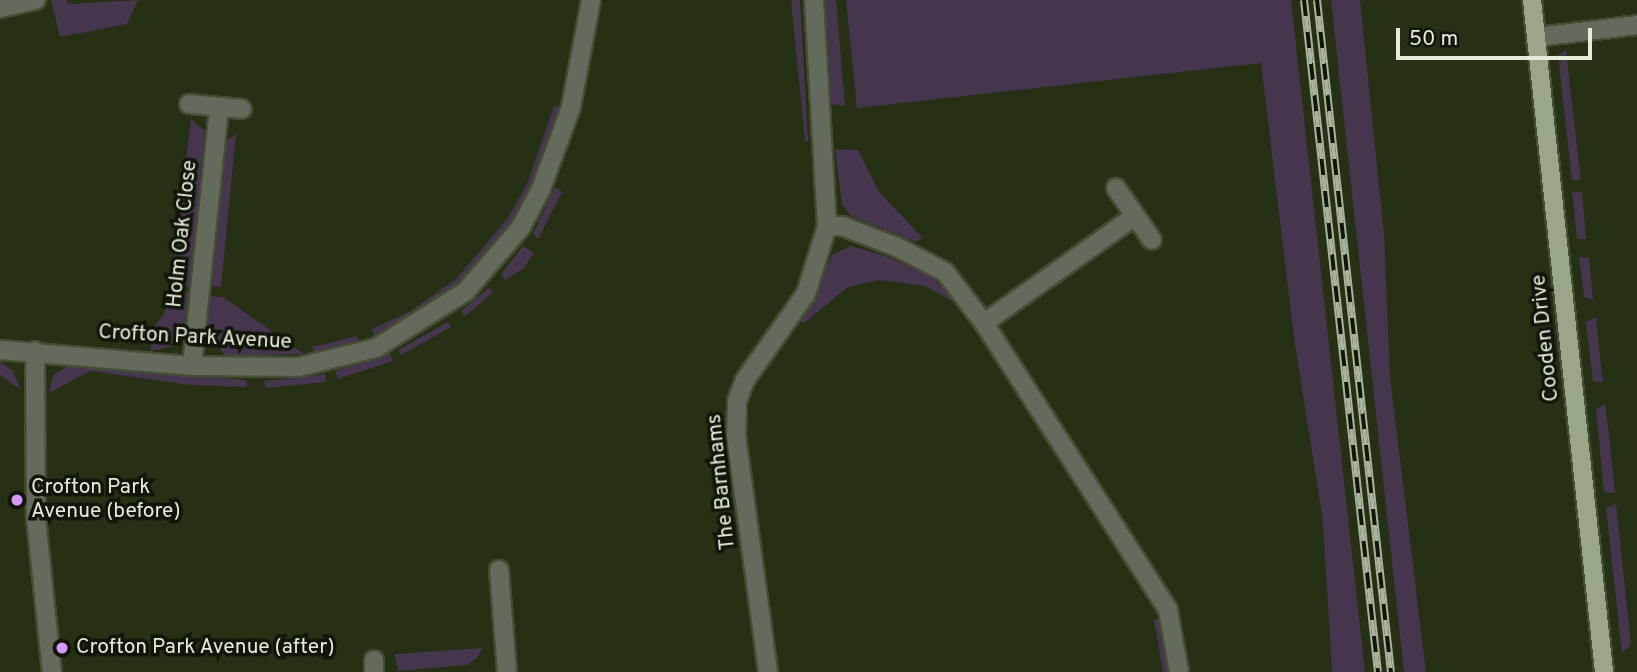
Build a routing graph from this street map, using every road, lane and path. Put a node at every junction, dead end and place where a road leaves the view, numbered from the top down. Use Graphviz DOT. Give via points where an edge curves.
graph roads {
  1 [pos="591,0"];
  2 [pos="814,0"];
  3 [pos="1532,0"];
  4 [pos="29,1"];
  5 [pos="0,8"];
  6 [pos="1637,25"];
  7 [pos="1536,37"];
  8 [pos="189,104"];
  9 [pos="219,107"];
  10 [pos="242,110"];
  11 [pos="1116,188"];
  12 [pos="1135,216"];
  13 [pos="827,226"];
  14 [pos="1152,240"];
  15 [pos="984,323"];
  16 [pos="0,350"];
  17 [pos="35,351"];
  18 [pos="192,366"];
  19 [pos="499,570"];
  20 [pos="52,672"];
  21 [pos="507,672"];
  22 [pos="768,672"];
  23 [pos="1179,672"];
  24 [pos="1604,672"];
  1 -- 18 [label="street, Crofton Park Avenue" via="571,107 541,189 521,227 466,291 376,348 299,367"];
  2 -- 13 [label="street, The Barnhams"];
  3 -- 7 [label="main road, Cooden Drive"];
  4 -- 5 [label="street"];
  6 -- 7 [label="street"];
  7 -- 24 [label="main road, Cooden Drive"];
  8 -- 9 [label="street"];
  9 -- 10 [label="street"];
  9 -- 18 [label="street, Holm Oak Close"];
  11 -- 12 [label="street"];
  12 -- 14 [label="street"];
  12 -- 15 [label="street"];
  13 -- 15 [label="street" via="842,226 897,247 946,272"];
  13 -- 22 [label="street, The Barnhams" via="806,294 745,380 737,401 736,435"];
  15 -- 23 [label="street" via="1168,610"];
  16 -- 17 [label="street, Crofton Park Avenue"];
  17 -- 18 [label="street, Crofton Park Avenue"];
  17 -- 20 [label="street" via="36,518"];
  19 -- 21 [label="street"];
}
